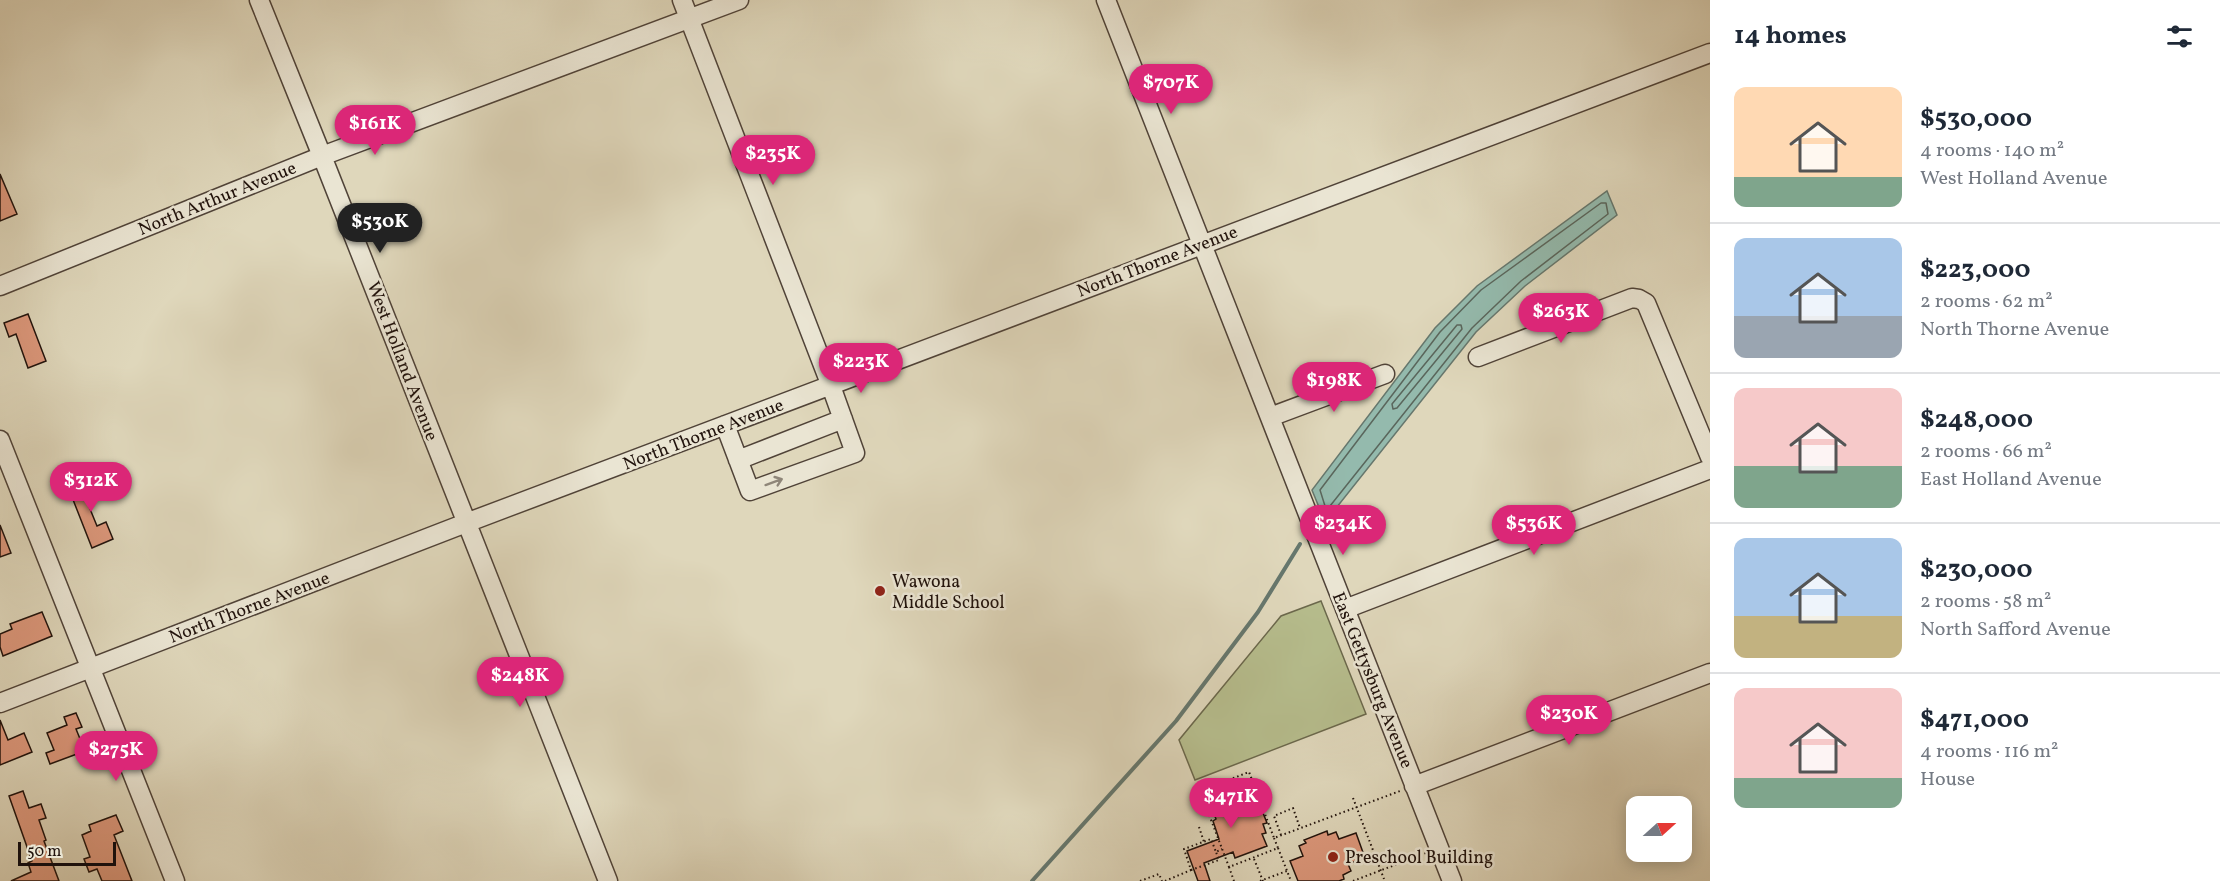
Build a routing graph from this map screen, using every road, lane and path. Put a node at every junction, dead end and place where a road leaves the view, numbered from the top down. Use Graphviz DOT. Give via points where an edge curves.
graph roads {
  1 [pos="259,0"];
  2 [pos="682,0"];
  3 [pos="739,0"];
  4 [pos="1106,0"];
  5 [pos="689,19"];
  6 [pos="1710,53"];
  7 [pos="322,156"];
  8 [pos="1203,243"];
  9 [pos="0,286"];
  10 [pos="1478,357"];
  11 [pos="1385,375"];
  12 [pos="831,386"];
  13 [pos="1270,417"];
  14 [pos="843,419"];
  15 [pos="725,425"];
  16 [pos="0,440"];
  17 [pos="1710,457"];
  18 [pos="738,460"];
  19 [pos="1710,469"];
  20 [pos="466,523"];
  21 [pos="1345,609"];
  22 [pos="91,669"];
  23 [pos="1710,673"];
  24 [pos="0,703"];
  25 [pos="1414,786"];
  26 [pos="1353,798"];
  27 [pos="1356,807"];
  28 [pos="1199,827"];
  29 [pos="1300,828"];
  30 [pos="1281,835"];
  31 [pos="1274,838"];
  32 [pos="1204,842"];
  33 [pos="1278,848"];
  34 [pos="1222,849"];
  35 [pos="1439,849"];
  36 [pos="1216,852"];
  37 [pos="1253,858"];
  38 [pos="1229,867"];
  39 [pos="1191,870"];
  40 [pos="1381,870"];
  41 [pos="1287,871"];
  42 [pos="1384,879"];
  43 [pos="175,881"];
  44 [pos="608,881"];
  45 [pos="1140,881"];
  46 [pos="1163,881"];
  47 [pos="1234,881"];
  48 [pos="1262,881"];
  49 [pos="1291,881"];
  50 [pos="1353,881"];
  51 [pos="1452,881"];
  1 -- 7 [label="street, West Holland Avenue"];
  2 -- 5 [label="street"];
  3 -- 5 [label="street, North Arthur Avenue"];
  4 -- 8 [label="street, East Gettysburg Avenue"];
  5 -- 7 [label="street, North Arthur Avenue"];
  5 -- 12 [label="street"];
  6 -- 8 [label="street, North Thorne Avenue"];
  7 -- 9 [label="street, North Arthur Avenue"];
  7 -- 20 [label="street, West Holland Avenue"];
  8 -- 12 [label="street, North Thorne Avenue"];
  8 -- 13 [label="street, East Gettysburg Avenue"];
  10 -- 17 [label="street" via="1632,298 1640,299 1647,303"];
  11 -- 13 [label="street"];
  12 -- 14 [label="street"];
  12 -- 15 [label="street, North Thorne Avenue"];
  13 -- 21 [label="street, East Gettysburg Avenue"];
  14 -- 18 [label="street"];
  18 -- 14 [label="street, one-way" via="750,491 855,453"];
  15 -- 18 [label="street"];
  15 -- 20 [label="street, North Thorne Avenue"];
  16 -- 22 [label="street"];
  19 -- 21 [label="street"];
  20 -- 22 [label="street, North Thorne Avenue"];
  20 -- 44 [label="street, West Holland Avenue"];
  21 -- 25 [label="street, East Gettysburg Avenue"];
  22 -- 24 [label="street, North Thorne Avenue"];
  22 -- 43 [label="street"];
  23 -- 25 [label="street"];
  25 -- 27 [label="path"];
  25 -- 35 [label="street, East Gettysburg Avenue"];
  26 -- 27 [label="path"];
  27 -- 29 [label="path"];
  27 -- 40 [label="path"];
  28 -- 32 [label="path"];
  29 -- 30 [label="path"];
  29 -- 30 [label="path" via="1293,808 1274,816"];
  30 -- 31 [label="path"];
  31 -- 33 [label="path"];
  31 -- 34 [label="path" via="1249,772 1200,791"];
  32 -- 36 [label="path" via="1211,839"];
  32 -- 39 [label="path" via="1184,849"];
  33 -- 37 [label="path"];
  33 -- 41 [label="path"];
  34 -- 36 [label="path"];
  34 -- 38 [label="path"];
  35 -- 40 [label="path"];
  35 -- 51 [label="street, East Gettysburg Avenue"];
  36 -- 39 [label="path" via="1219,860"];
  37 -- 38 [label="path"];
  37 -- 48 [label="path"];
  38 -- 47 [label="path"];
  39 -- 46 [label="path"];
  40 -- 42 [label="path"];
  40 -- 50 [label="path"];
  41 -- 48 [label="path"];
  41 -- 49 [label="path"];
  45 -- 46 [label="path" via="1159,873"];
}
